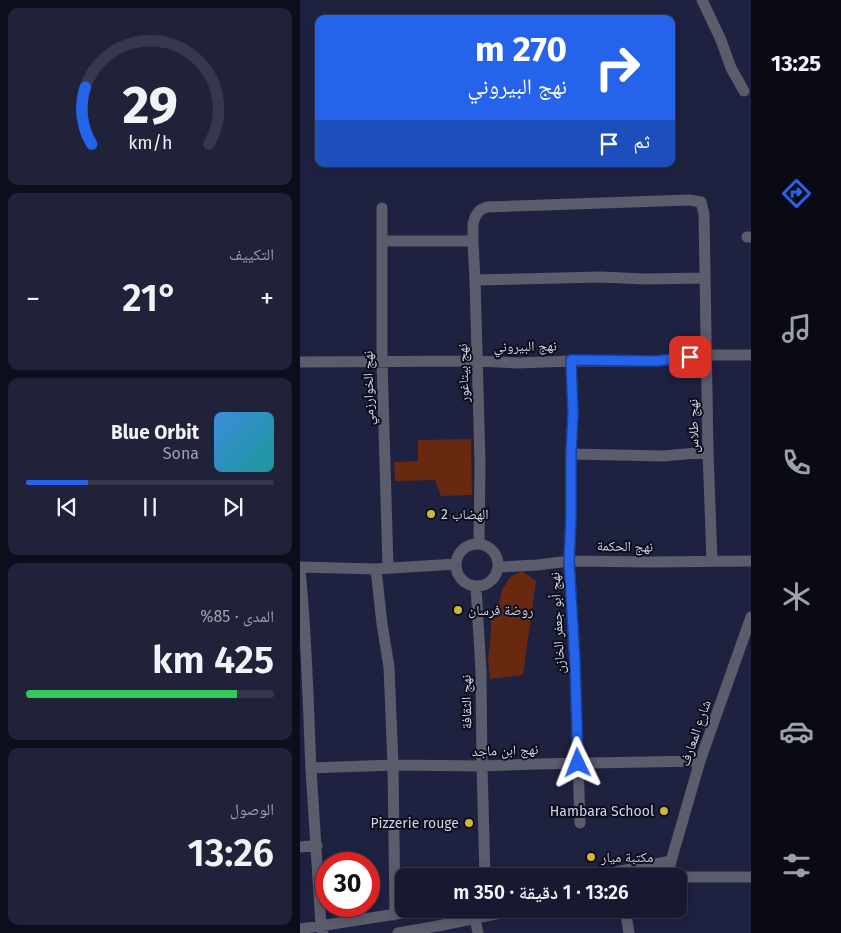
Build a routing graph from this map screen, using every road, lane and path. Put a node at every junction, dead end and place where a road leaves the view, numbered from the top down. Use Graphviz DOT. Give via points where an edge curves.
graph roads {
  1 [pos="702,0"];
  2 [pos="744,91"];
  3 [pos="487,207"];
  4 [pos="382,208"];
  5 [pos="382,240"];
  6 [pos="473,240"];
  7 [pos="705,278"];
  8 [pos="476,280"];
  9 [pos="706,355"];
  10 [pos="751,355"];
  11 [pos="571,360"];
  12 [pos="382,361"];
  13 [pos="300,362"];
  14 [pos="477,362"];
  15 [pos="708,452"];
  16 [pos="571,454"];
  17 [pos="478,544"];
  18 [pos="569,561"];
  19 [pos="712,561"];
  20 [pos="751,561"];
  21 [pos="456,564"];
  22 [pos="499,566"];
  23 [pos="300,567"];
  24 [pos="382,568"];
  25 [pos="300,571"];
  26 [pos="476,587"];
  27 [pos="302,611"];
  28 [pos="751,617"];
  29 [pos="700,760"];
  30 [pos="578,763"];
  31 [pos="393,764"];
  32 [pos="482,766"];
  33 [pos="311,768"];
  34 [pos="580,823"];
  35 [pos="316,845"];
  36 [pos="300,847"];
  37 [pos="671,861"];
  38 [pos="485,868"];
  39 [pos="636,868"];
  40 [pos="670,868"];
  41 [pos="687,877"];
  42 [pos="751,877"];
  43 [pos="395,915"];
  44 [pos="475,918"];
  45 [pos="626,918"];
  46 [pos="322,929"];
  47 [pos="300,930"];
  48 [pos="401,933"];
  49 [pos="478,933"];
  50 [pos="629,933"];
  1 -- 2 [label="street"];
  3 -- 6 [label="street, نهج بيتاغور" via="475,217"];
  3 -- 7 [label="street, نهج طلاس" via="666,200 701,202"];
  4 -- 5 [label="street, نهج الخوارزمي"];
  5 -- 6 [label="street"];
  5 -- 12 [label="street, نهج الخوارزمي"];
  6 -- 8 [label="street, نهج بيتاغور"];
  7 -- 8 [label="street"];
  7 -- 9 [label="street, نهج طلاس"];
  8 -- 14 [label="street, نهج بيتاغور"];
  9 -- 10 [label="street, نهج البيروني"];
  9 -- 11 [label="street, نهج البيروني" via="657,361"];
  9 -- 15 [label="street, نهج طلاس"];
  11 -- 14 [label="street, نهج البيروني"];
  11 -- 16 [label="street, نهج أبو جعفر الخازن"];
  12 -- 13 [label="street, نهج البيروني"];
  12 -- 14 [label="street, نهج البيروني"];
  12 -- 24 [label="street, نهج الخوارزمي"];
  14 -- 17 [label="street, نهج بيتاغور"];
  15 -- 16 [label="street" via="663,456"];
  15 -- 19 [label="street, نهج طلاس"];
  16 -- 18 [label="street, نهج أبو جعفر الخازن"];
  17 -- 21 [label="street" via="463,549"];
  17 -- 22 [label="street" via="493,551"];
  18 -- 19 [label="street, نهج الحكمة"];
  18 -- 22 [label="street, نهج الحكمة"];
  18 -- 30 [label="street, نهج أبو جعفر الخازن"];
  19 -- 20 [label="street, نهج الحكمة"];
  21 -- 24 [label="street"];
  21 -- 26 [label="street" via="461,580"];
  22 -- 26 [label="street" via="492,581"];
  23 -- 24 [label="street"];
  24 -- 31 [label="street, نهج الخوارزمي" via="382,624 389,667"];
  25 -- 27 [label="street"];
  26 -- 32 [label="street, نهج الثقافة"];
  27 -- 33 [label="street"];
  28 -- 29 [label="street, شارع المعارف"];
  29 -- 30 [label="street, نهج ابن ماجد"];
  29 -- 37 [label="street, شارع المعارف"];
  30 -- 32 [label="street, نهج ابن ماجد"];
  30 -- 34 [label="street, نهج أبو جعفر الخازن"];
  31 -- 32 [label="street, نهج ابن ماجد"];
  31 -- 33 [label="street, نهج ابن ماجد"];
  31 -- 43 [label="street, نهج الخوارزمي"];
  32 -- 38 [label="street, نهج الثقافة"];
  33 -- 35 [label="street"];
  35 -- 36 [label="street"];
  35 -- 46 [label="street"];
  37 -- 39 [label="street"];
  37 -- 40 [label="street, شارع المعارف"];
  41 -- 42 [label="street"];
  43 -- 46 [label="street"];
  44 -- 48 [label="street"];
  44 -- 49 [label="street"];
  45 -- 50 [label="street"];
  46 -- 47 [label="street"];
}
